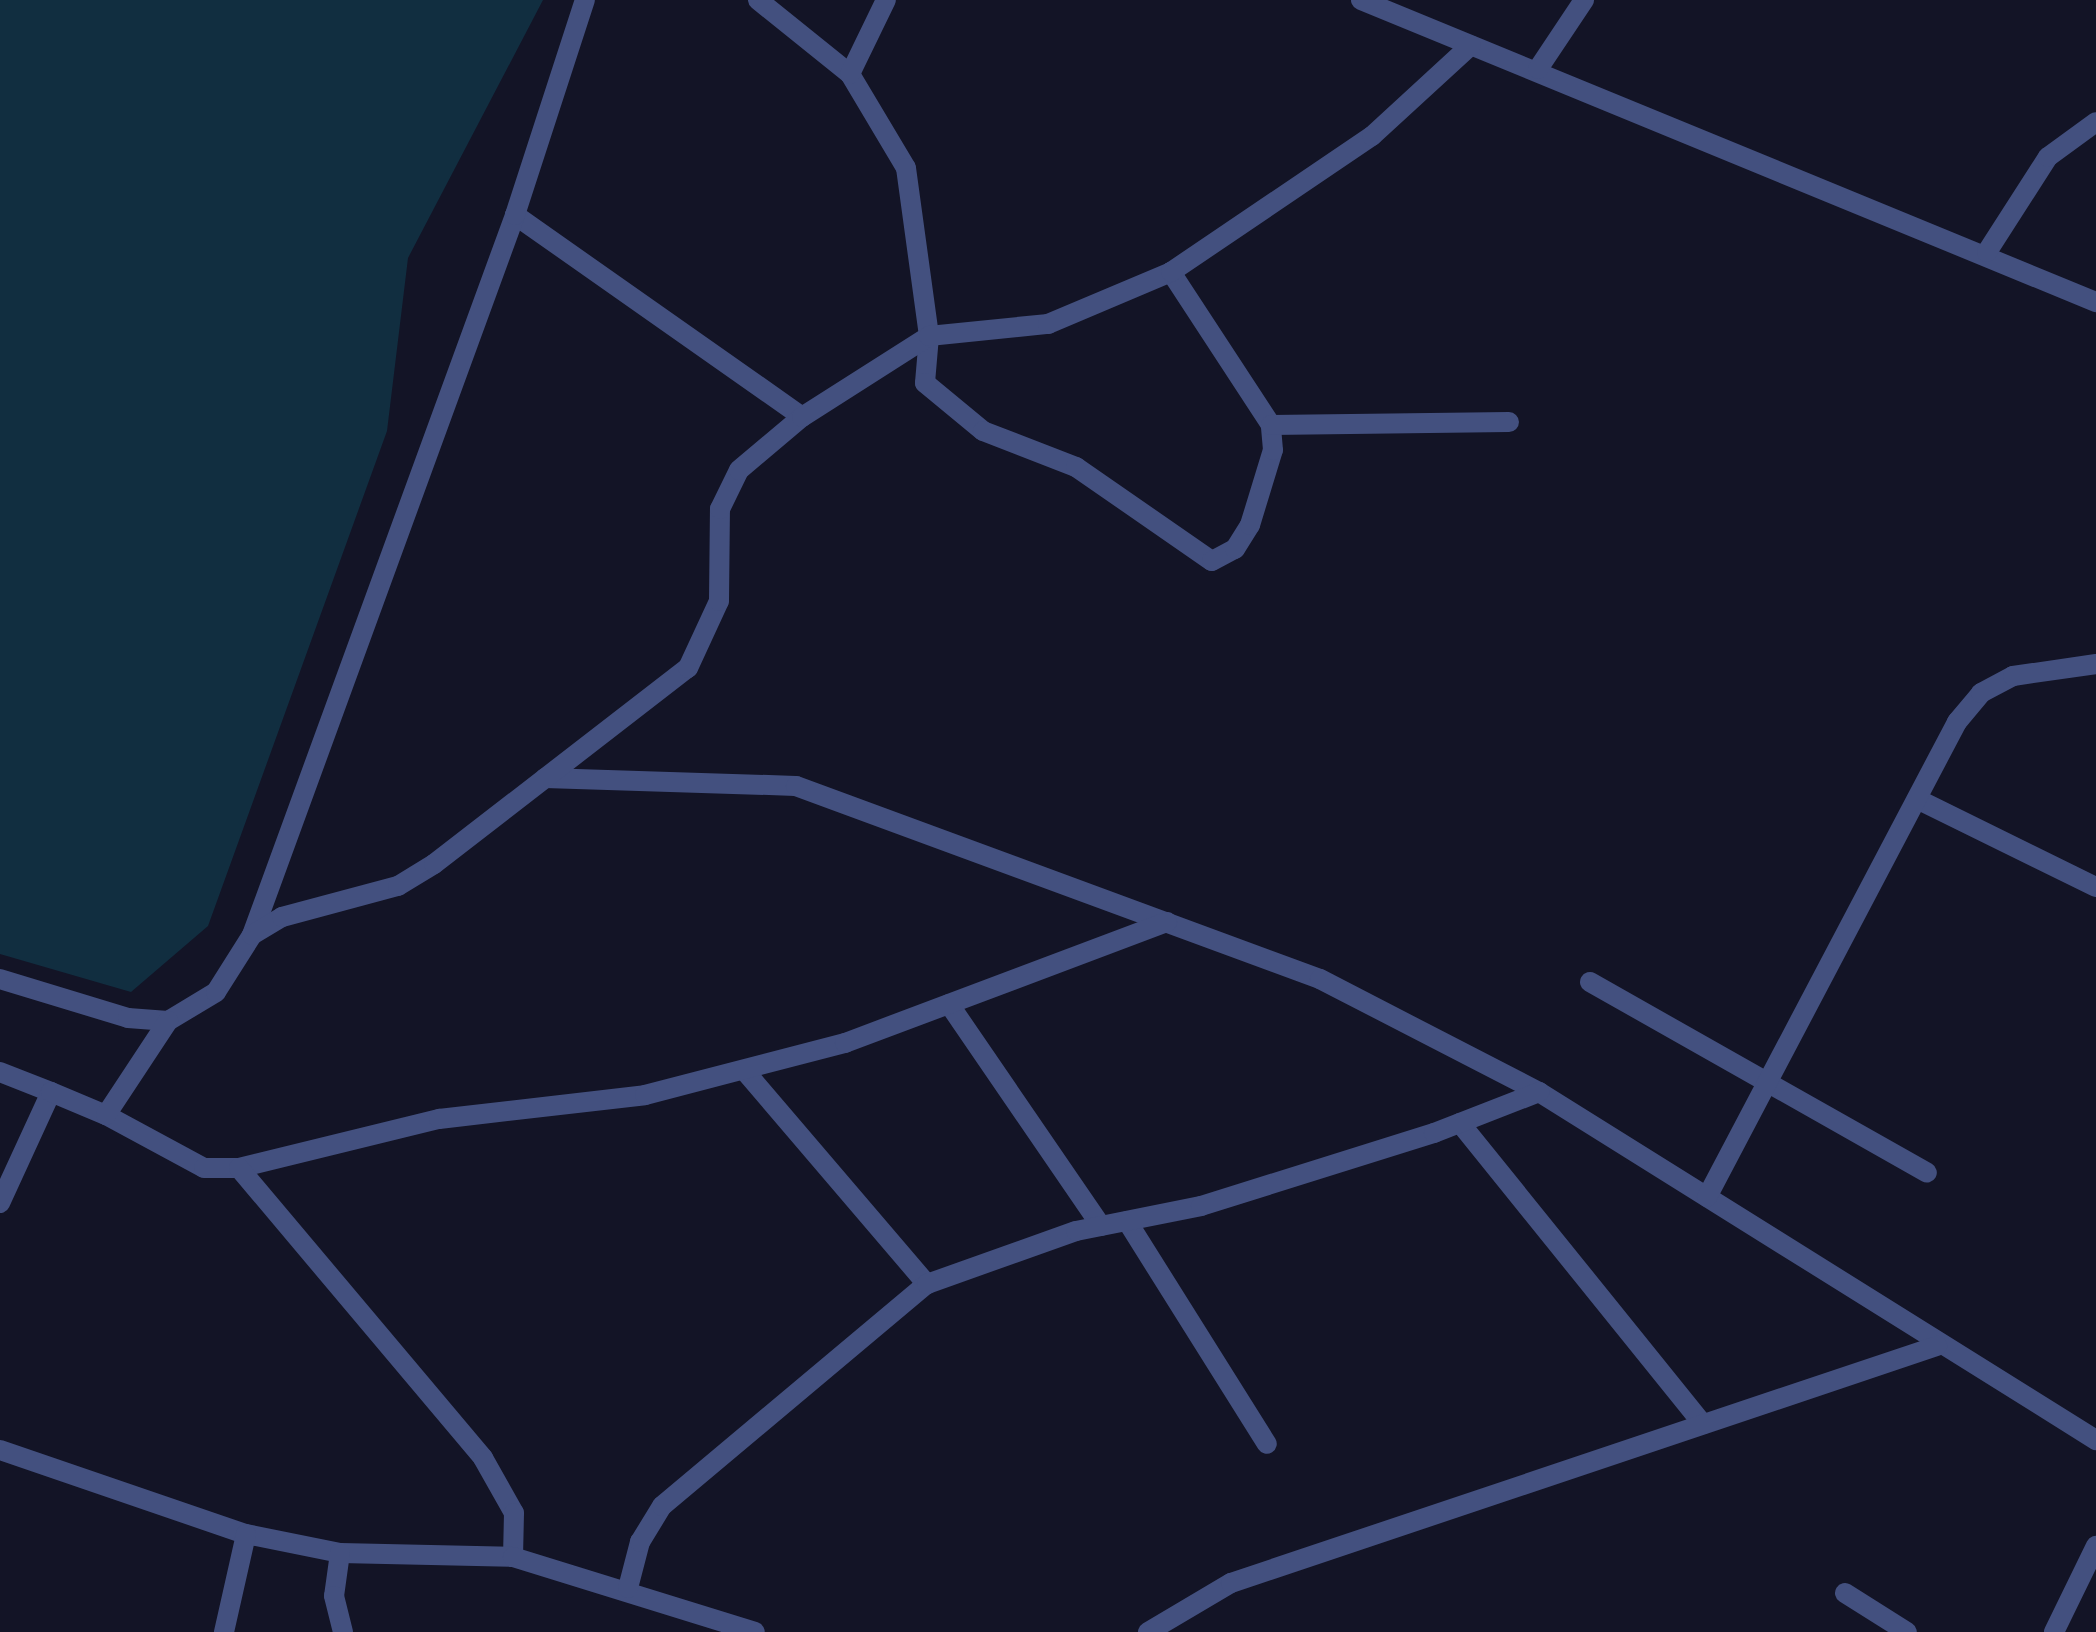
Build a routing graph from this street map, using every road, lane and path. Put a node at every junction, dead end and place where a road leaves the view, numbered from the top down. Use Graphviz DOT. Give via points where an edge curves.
graph roads {
  1 [pos="585,0"];
  2 [pos="758,0"];
  3 [pos="886,0"];
  4 [pos="1361,0"];
  5 [pos="1584,0"];
  6 [pos="1471,45"];
  7 [pos="1538,69"];
  8 [pos="850,74"];
  9 [pos="2096,122"];
  10 [pos="515,215"];
  11 [pos="1987,252"];
  12 [pos="1171,272"];
  13 [pos="2096,302"];
  14 [pos="929,336"];
  15 [pos="802,417"];
  16 [pos="1509,422"];
  17 [pos="1271,425"];
  18 [pos="2096,664"];
  19 [pos="545,778"];
  20 [pos="1917,799"];
  21 [pos="2096,887"];
  22 [pos="1166,922"];
  23 [pos="252,935"];
  24 [pos="0,979"];
  25 [pos="1590,982"];
  26 [pos="950,1004"];
  27 [pos="168,1021"];
  28 [pos="744,1070"];
  29 [pos="0,1072"];
  30 [pos="1768,1082"];
  31 [pos="51,1092"];
  32 [pos="1539,1092"];
  33 [pos="106,1115"];
  34 [pos="1460,1123"];
  35 [pos="239,1168"];
  36 [pos="1927,1173"];
  37 [pos="1707,1197"];
  38 [pos="0,1203"];
  39 [pos="1128,1221"];
  40 [pos="1101,1226"];
  41 [pos="926,1284"];
  42 [pos="1937,1346"];
  43 [pos="1703,1424"];
  44 [pos="2096,1440"];
  45 [pos="1267,1444"];
  46 [pos="0,1450"];
  47 [pos="246,1534"];
  48 [pos="2096,1546"];
  49 [pos="340,1553"];
  50 [pos="512,1557"];
  51 [pos="628,1588"];
  52 [pos="1845,1593"];
  53 [pos="224,1632"];
  54 [pos="343,1632"];
  55 [pos="755,1632"];
  56 [pos="1148,1632"];
  57 [pos="1907,1632"];
  58 [pos="2054,1632"];
  1 -- 10 [label="street"];
  2 -- 8 [label="street"];
  3 -- 8 [label="street"];
  4 -- 6 [label="street"];
  5 -- 7 [label="street"];
  6 -- 7 [label="street"];
  6 -- 12 [label="street" via="1372,136"];
  7 -- 11 [label="street"];
  8 -- 14 [label="street" via="906,168"];
  9 -- 11 [label="street" via="2048,157"];
  10 -- 15 [label="street"];
  10 -- 23 [label="street"];
  11 -- 13 [label="street"];
  12 -- 14 [label="street" via="1048,324"];
  12 -- 17 [label="street"];
  14 -- 15 [label="street"];
  14 -- 17 [label="street" via="925,383 944,403 982,431 1076,467 1212,560 1235,549 1250,526 1273,450"];
  15 -- 19 [label="street" via="739,470 720,509 719,601 688,668"];
  16 -- 17 [label="street"];
  18 -- 20 [label="street" via="2013,676 1981,693"];
  19 -- 22 [label="street" via="796,786"];
  19 -- 23 [label="street" via="398,886 282,918"];
  20 -- 21 [label="street"];
  20 -- 30 [label="street"];
  22 -- 26 [label="street"];
  22 -- 32 [label="street" via="1320,979"];
  23 -- 27 [label="street" via="216,992"];
  24 -- 27 [label="street" via="128,1018"];
  25 -- 30 [label="street"];
  26 -- 28 [label="street"];
  26 -- 40 [label="street"];
  27 -- 33 [label="street"];
  28 -- 35 [label="street" via="645,1096 440,1120"];
  28 -- 41 [label="street"];
  29 -- 31 [label="street"];
  30 -- 36 [label="street"];
  30 -- 37 [label="street"];
  31 -- 33 [label="street"];
  31 -- 38 [label="street"];
  32 -- 34 [label="street"];
  32 -- 37 [label="street"];
  33 -- 35 [label="street" via="186,1160"];
  34 -- 39 [label="street" via="1201,1206"];
  34 -- 43 [label="street"];
  35 -- 50 [label="street" via="483,1458 514,1513"];
  37 -- 42 [label="street"];
  39 -- 40 [label="street"];
  39 -- 45 [label="street"];
  40 -- 41 [label="street"];
  41 -- 51 [label="street" via="662,1506 640,1542"];
  42 -- 43 [label="street"];
  42 -- 44 [label="street"];
  43 -- 56 [label="street" via="1231,1583"];
  46 -- 47 [label="street"];
  47 -- 49 [label="street"];
  47 -- 53 [label="street"];
  48 -- 58 [label="street"];
  49 -- 50 [label="street"];
  49 -- 54 [label="street" via="334,1596"];
  50 -- 51 [label="street"];
  51 -- 55 [label="street"];
  52 -- 57 [label="street"];
}
